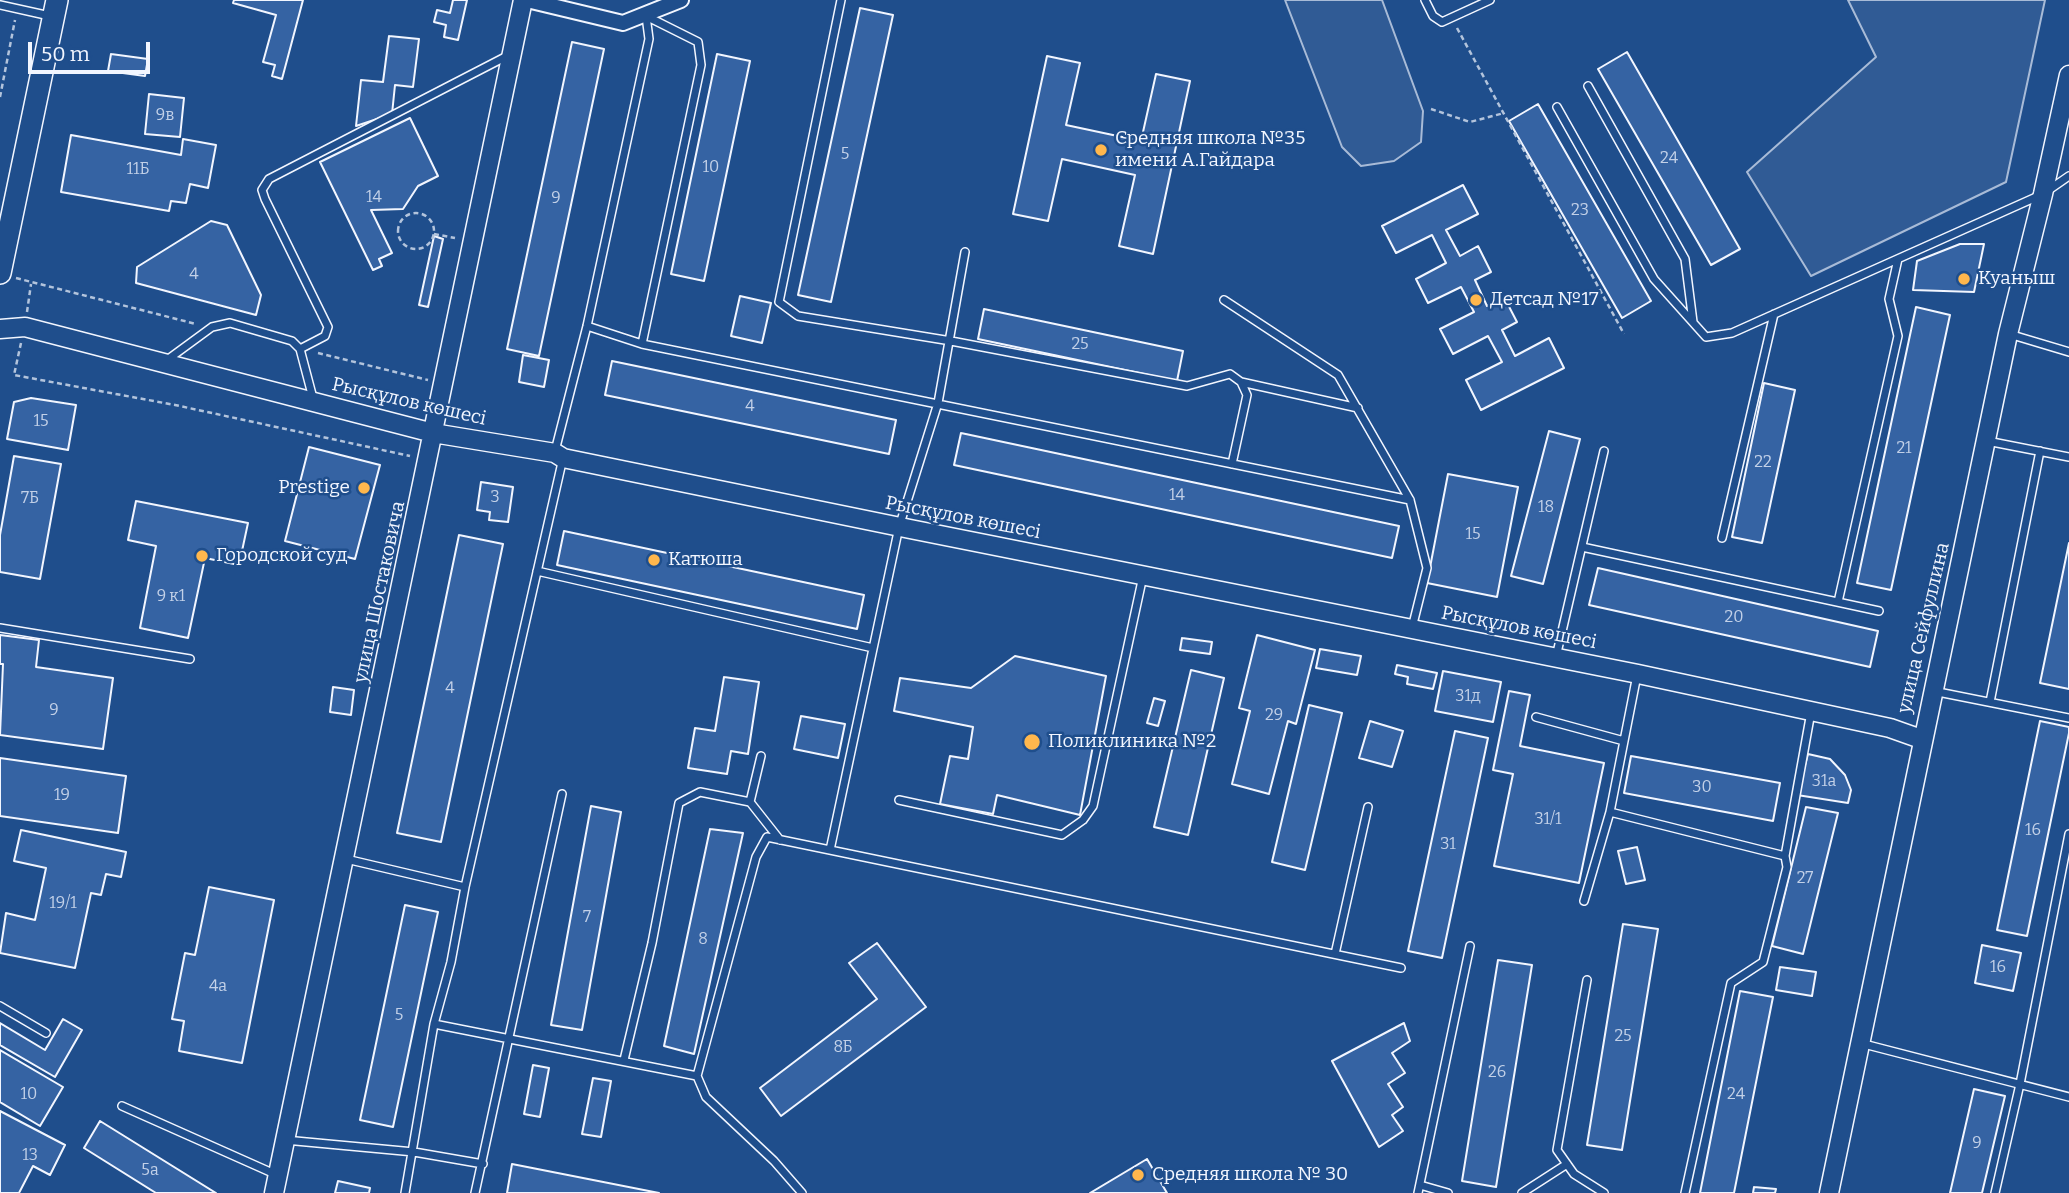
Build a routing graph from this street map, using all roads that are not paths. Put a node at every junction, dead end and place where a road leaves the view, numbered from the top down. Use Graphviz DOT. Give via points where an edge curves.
graph roads {
  1 [pos="525,0"];
  2 [pos="681,0"];
  3 [pos="841,0"];
  4 [pos="1425,0"];
  5 [pos="1490,0"];
  6 [pos="0,5"];
  7 [pos="56,9"];
  8 [pos="646,16"];
  9 [pos="513,53"];
  10 [pos="2069,75"];
  11 [pos="1588,86"];
  12 [pos="1558,107"];
  13 [pos="2069,176"];
  14 [pos="2043,194"];
  15 [pos="965,252"];
  16 [pos="1898,259"];
  17 [pos="0,273"];
  18 [pos="1224,300"];
  19 [pos="1774,314"];
  20 [pos="1693,323"];
  21 [pos="587,326"];
  22 [pos="0,328"];
  23 [pos="2008,334"];
  24 [pos="951,341"];
  25 [pos="642,344"];
  26 [pos="300,349"];
  27 [pos="2069,352"];
  28 [pos="163,363"];
  29 [pos="1241,382"];
  30 [pos="314,402"];
  31 [pos="939,403"];
  32 [pos="1358,408"];
  33 [pos="433,433"];
  34 [pos="1987,441"];
  35 [pos="1604,451"];
  36 [pos="2040,451"];
  37 [pos="559,455"];
  38 [pos="2069,457"];
  39 [pos="1233,464"];
  40 [pos="1410,500"];
  41 [pos="899,527"];
  42 [pos="1722,538"];
  43 [pos="1582,547"];
  44 [pos="537,571"];
  45 [pos="1143,575"];
  46 [pos="1838,602"];
  47 [pos="1879,611"];
  48 [pos="0,628"];
  49 [pos="1412,629"];
  50 [pos="873,648"];
  51 [pos="1556,657"];
  52 [pos="190,659"];
  53 [pos="1637,674"];
  54 [pos="1932,691"];
  55 [pos="1990,702"];
  56 [pos="1811,711"];
  57 [pos="1536,717"];
  58 [pos="2069,718"];
  59 [pos="1921,739"];
  60 [pos="1624,741"];
  61 [pos="761,756"];
  62 [pos="562,794"];
  63 [pos="900,800"];
  64 [pos="750,802"];
  65 [pos="1368,807"];
  66 [pos="1610,812"];
  67 [pos="2069,834"];
  68 [pos="780,840"];
  69 [pos="830,850"];
  70 [pos="1784,856"];
  71 [pos="345,859"];
  72 [pos="465,887"];
  73 [pos="1584,901"];
  74 [pos="1470,946"];
  75 [pos="1335,954"];
  76 [pos="1401,968"];
  77 [pos="1587,980"];
  78 [pos="0,1006"];
  79 [pos="433,1024"];
  80 [pos="46,1033"];
  81 [pos="508,1038"];
  82 [pos="1860,1043"];
  83 [pos="624,1060"];
  84 [pos="697,1076"];
  85 [pos="2021,1084"];
  86 [pos="2069,1097"];
  87 [pos="122,1106"];
  88 [pos="285,1140"];
  89 [pos="414,1152"];
  90 [pos="483,1164"];
  91 [pos="1567,1164"];
  92 [pos="278,1175"];
  93 [pos="1419,1189"];
  94 [pos="274,1193"];
  95 [pos="405,1193"];
  96 [pos="475,1193"];
  97 [pos="802,1193"];
  98 [pos="1448,1193"];
  99 [pos="1522,1193"];
  100 [pos="1604,1193"];
  101 [pos="1685,1193"];
  102 [pos="1829,1193"];
  103 [pos="1995,1193"];
  1 -- 8 [label="street" via="623,23"];
  1 -- 9 [label="street, улица Шостаковича"];
  2 -- 8 [label="street"];
  3 -- 24 [label="lane" via="779,302 798,316"];
  4 -- 5 [label="lane" via="1442,22"];
  6 -- 7 [label="lane"];
  7 -- 17 [label="main road"];
  8 -- 21 [label="lane" via="649,39"];
  8 -- 25 [label="lane" via="698,42 701,65"];
  9 -- 26 [label="lane" via="269,179 262,190 265,199 328,327 325,335"];
  9 -- 33 [label="street, улица Шостаковича"];
  10 -- 14 [label="street, улица Сейфуллина"];
  11 -- 20 [label="lane" via="1685,259"];
  12 -- 20 [label="lane" via="1654,279"];
  13 -- 14 [label="lane"];
  14 -- 16 [label="lane"];
  14 -- 23 [label="street, улица Сейфуллина"];
  15 -- 24 [label="lane"];
  16 -- 19 [label="lane"];
  16 -- 46 [label="lane" via="1889,299 1898,335"];
  18 -- 32 [label="lane" via="1338,374"];
  19 -- 20 [label="lane" via="1732,333 1706,337"];
  19 -- 42 [label="lane"];
  21 -- 25 [label="lane"];
  21 -- 37 [label="lane"];
  22 -- 28 [label="street, Рысқұлов көшесі" via="25,327"];
  23 -- 27 [label="lane"];
  23 -- 34 [label="street, улица Сейфуллина"];
  24 -- 29 [label="lane" via="1187,386 1230,374"];
  24 -- 31 [label="lane"];
  25 -- 31 [label="lane"];
  26 -- 28 [label="lane" via="292,341 230,323 212,327"];
  26 -- 30 [label="lane"];
  28 -- 30 [label="street, Рысқұлов көшесі"];
  29 -- 32 [label="lane"];
  29 -- 39 [label="lane" via="1248,395"];
  30 -- 33 [label="street, Рысқұлов көшесі"];
  31 -- 39 [label="lane"];
  31 -- 41 [label="lane"];
  32 -- 40 [label="lane"];
  33 -- 37 [label="street, Рысқұлов көшесі"];
  33 -- 71 [label="street, улица Шостаковича"];
  34 -- 36 [label="lane"];
  34 -- 54 [label="street, улица Сейфуллина"];
  35 -- 43 [label="lane"];
  36 -- 38 [label="lane"];
  36 -- 55 [label="lane"];
  37 -- 41 [label="street, Рысқұлов көшесі"];
  37 -- 44 [label="lane"];
  39 -- 40 [label="lane"];
  40 -- 49 [label="lane" via="1427,568"];
  41 -- 45 [label="street, Рысқұлов көшесі"];
  41 -- 50 [label="lane"];
  43 -- 46 [label="lane"];
  43 -- 51 [label="lane"];
  44 -- 50 [label="lane"];
  44 -- 72 [label="lane"];
  45 -- 49 [label="street, Рысқұлов көшесі"];
  45 -- 63 [label="lane" via="1093,806 1083,820 1062,835"];
  46 -- 47 [label="lane"];
  48 -- 52 [label="lane"];
  49 -- 51 [label="street, Рысқұлов көшесі"];
  50 -- 69 [label="lane"];
  51 -- 53 [label="street, Рысқұлов көшесі"];
  53 -- 56 [label="street, Рысқұлов көшесі"];
  53 -- 60 [label="lane"];
  54 -- 55 [label="lane"];
  54 -- 59 [label="street, улица Сейфуллина"];
  55 -- 58 [label="lane"];
  56 -- 59 [label="street, Рысқұлов көшесі"];
  56 -- 70 [label="lane"];
  57 -- 60 [label="lane"];
  59 -- 82 [label="street, улица Сейфуллина"];
  60 -- 66 [label="lane"];
  61 -- 64 [label="lane"];
  62 -- 81 [label="lane"];
  64 -- 68 [label="lane"];
  64 -- 83 [label="lane" via="700,792 679,803"];
  65 -- 75 [label="lane"];
  66 -- 70 [label="lane"];
  66 -- 73 [label="lane"];
  67 -- 85 [label="lane"];
  68 -- 69 [label="lane"];
  68 -- 84 [label="lane" via="767,837 756,857"];
  69 -- 75 [label="lane"];
  70 -- 101 [label="lane" via="1787,867 1763,962 1731,983"];
  71 -- 72 [label="lane"];
  71 -- 88 [label="street, улица Шостаковича"];
  72 -- 79 [label="lane"];
  74 -- 93 [label="lane"];
  75 -- 76 [label="lane"];
  77 -- 91 [label="lane" via="1557,1150"];
  78 -- 80 [label="lane"];
  79 -- 81 [label="lane"];
  79 -- 89 [label="lane"];
  81 -- 83 [label="lane"];
  81 -- 90 [label="lane"];
  82 -- 85 [label="lane"];
  82 -- 102 [label="street, улица Сейфуллина"];
  83 -- 84 [label="lane"];
  84 -- 97 [label="lane" via="706,1097"];
  85 -- 86 [label="lane"];
  85 -- 103 [label="lane"];
  87 -- 92 [label="lane"];
  88 -- 89 [label="lane"];
  88 -- 92 [label="street, улица Шостаковича"];
  89 -- 90 [label="lane"];
  89 -- 95 [label="lane"];
  90 -- 96 [label="lane"];
  91 -- 99 [label="lane"];
  91 -- 100 [label="lane" via="1574,1174"];
  92 -- 94 [label="street, улица Шостаковича"];
  93 -- 98 [label="lane"];
}
